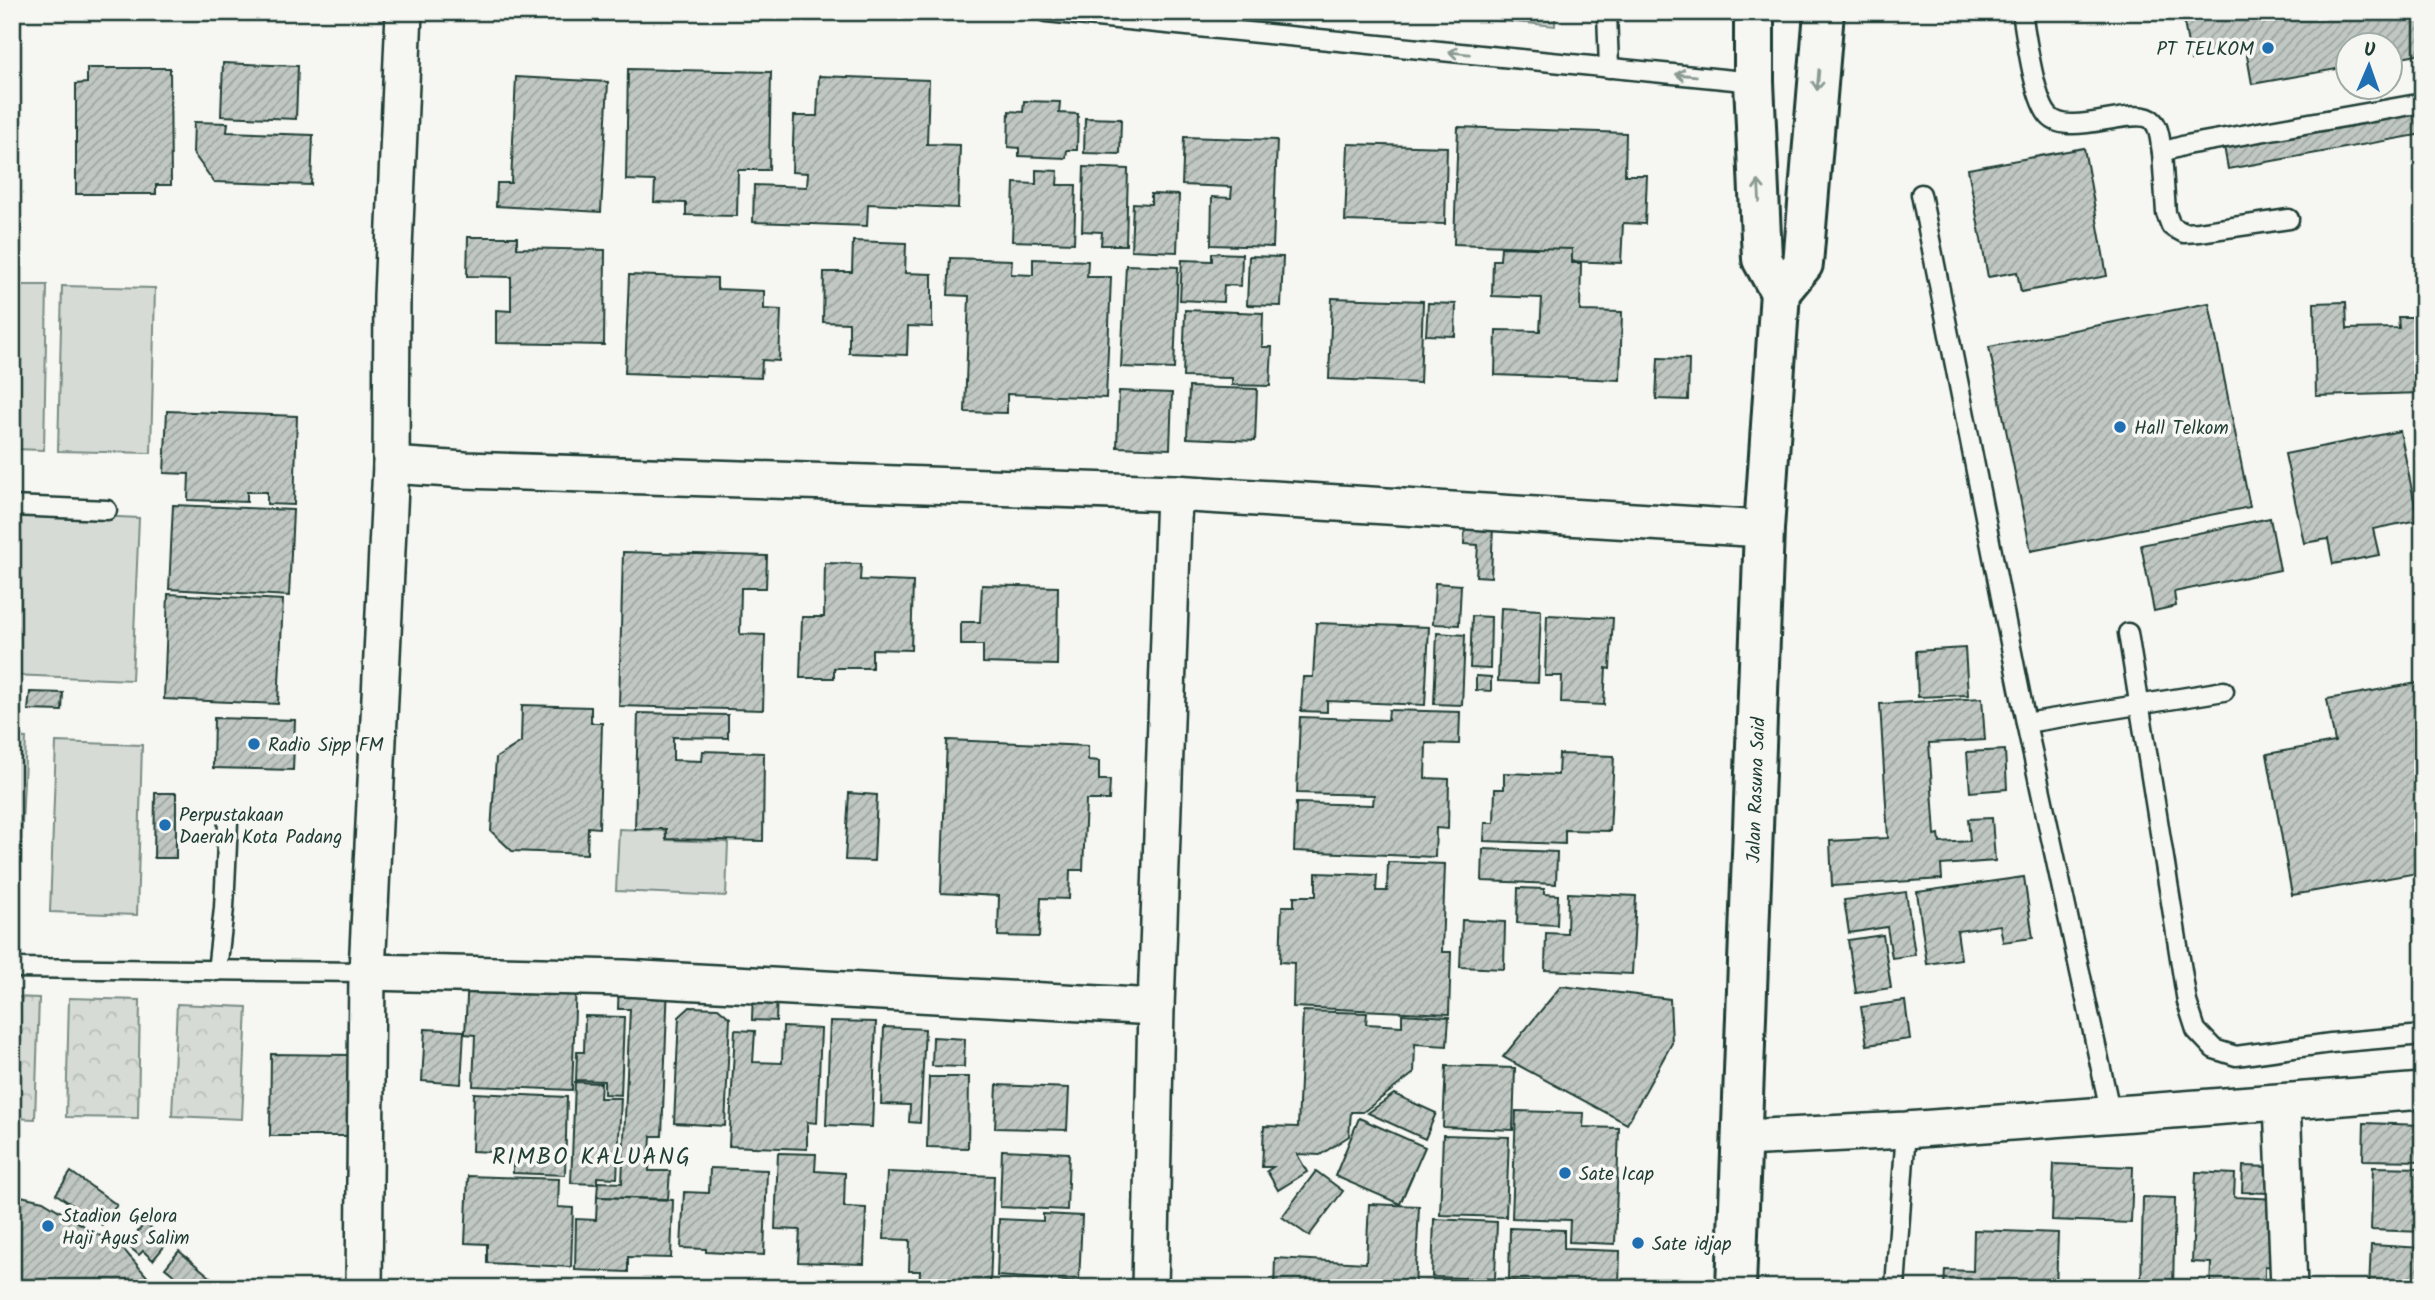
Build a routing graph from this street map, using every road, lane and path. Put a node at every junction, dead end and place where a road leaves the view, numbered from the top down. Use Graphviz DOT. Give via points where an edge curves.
graph roads {
  1 [pos="404,12"];
  2 [pos="1046,12"];
  3 [pos="1607,12"];
  4 [pos="1754,12"];
  5 [pos="1824,12"];
  6 [pos="2022,12"];
  7 [pos="1609,68"];
  8 [pos="1754,82"];
  9 [pos="2423,103"];
  10 [pos="2162,152"];
  11 [pos="1921,194"];
  12 [pos="2289,219"];
  13 [pos="1780,292"];
  14 [pos="391,465"];
  15 [pos="1174,493"];
  16 [pos="12,506"];
  17 [pos="107,510"];
  18 [pos="1764,529"];
  19 [pos="2128,634"];
  20 [pos="2224,691"];
  21 [pos="2140,704"];
  22 [pos="2026,723"];
  23 [pos="228,822"];
  24 [pos="12,968"];
  25 [pos="217,971"];
  26 [pos="367,972"];
  27 [pos="1156,1007"];
  28 [pos="2423,1035"];
  29 [pos="2423,1091"];
  30 [pos="2282,1102"];
  31 [pos="2111,1115"];
  32 [pos="1906,1130"];
  33 [pos="1742,1138"];
  34 [pos="364,1288"];
  35 [pos="1150,1288"];
  36 [pos="1736,1288"];
  37 [pos="1895,1288"];
  38 [pos="2289,1288"];
  1 -- 14 [label="street" via="391,296"];
  7 -- 2 [label="lane, one-way"];
  3 -- 7 [label="lane"];
  4 -- 8 [label="main road"];
  5 -- 13 [label="main road, one-way" via="1803,264"];
  6 -- 10 [label="lane" via="2035,79 2050,118 2072,125 2148,118 2158,129"];
  8 -- 7 [label="lane, one-way"];
  13 -- 8 [label="main road, one-way" via="1762,260"];
  9 -- 10 [label="lane"];
  10 -- 12 [label="lane" via="2166,213 2171,226 2184,233"];
  11 -- 22 [label="lane"];
  13 -- 18 [label="main road, Jalan Rasuna Said"];
  14 -- 15 [label="street"];
  14 -- 26 [label="street"];
  15 -- 18 [label="street"];
  15 -- 27 [label="street"];
  16 -- 17 [label="lane"];
  18 -- 33 [label="main road, Jalan Rasuna Said"];
  19 -- 21 [label="lane"];
  20 -- 21 [label="lane"];
  21 -- 22 [label="lane"];
  21 -- 28 [label="lane" via="2187,1002 2196,1030 2214,1049 2236,1056"];
  22 -- 31 [label="lane"];
  23 -- 25 [label="lane"];
  24 -- 25 [label="lane"];
  25 -- 26 [label="lane"];
  26 -- 27 [label="street" via="624,978"];
  26 -- 34 [label="street"];
  27 -- 35 [label="street"];
  29 -- 30 [label="street"];
  30 -- 31 [label="street"];
  30 -- 38 [label="street"];
  31 -- 32 [label="street"];
  32 -- 33 [label="street"];
  32 -- 37 [label="lane"];
  33 -- 36 [label="main road, Jalan Rasuna Said"];
}
